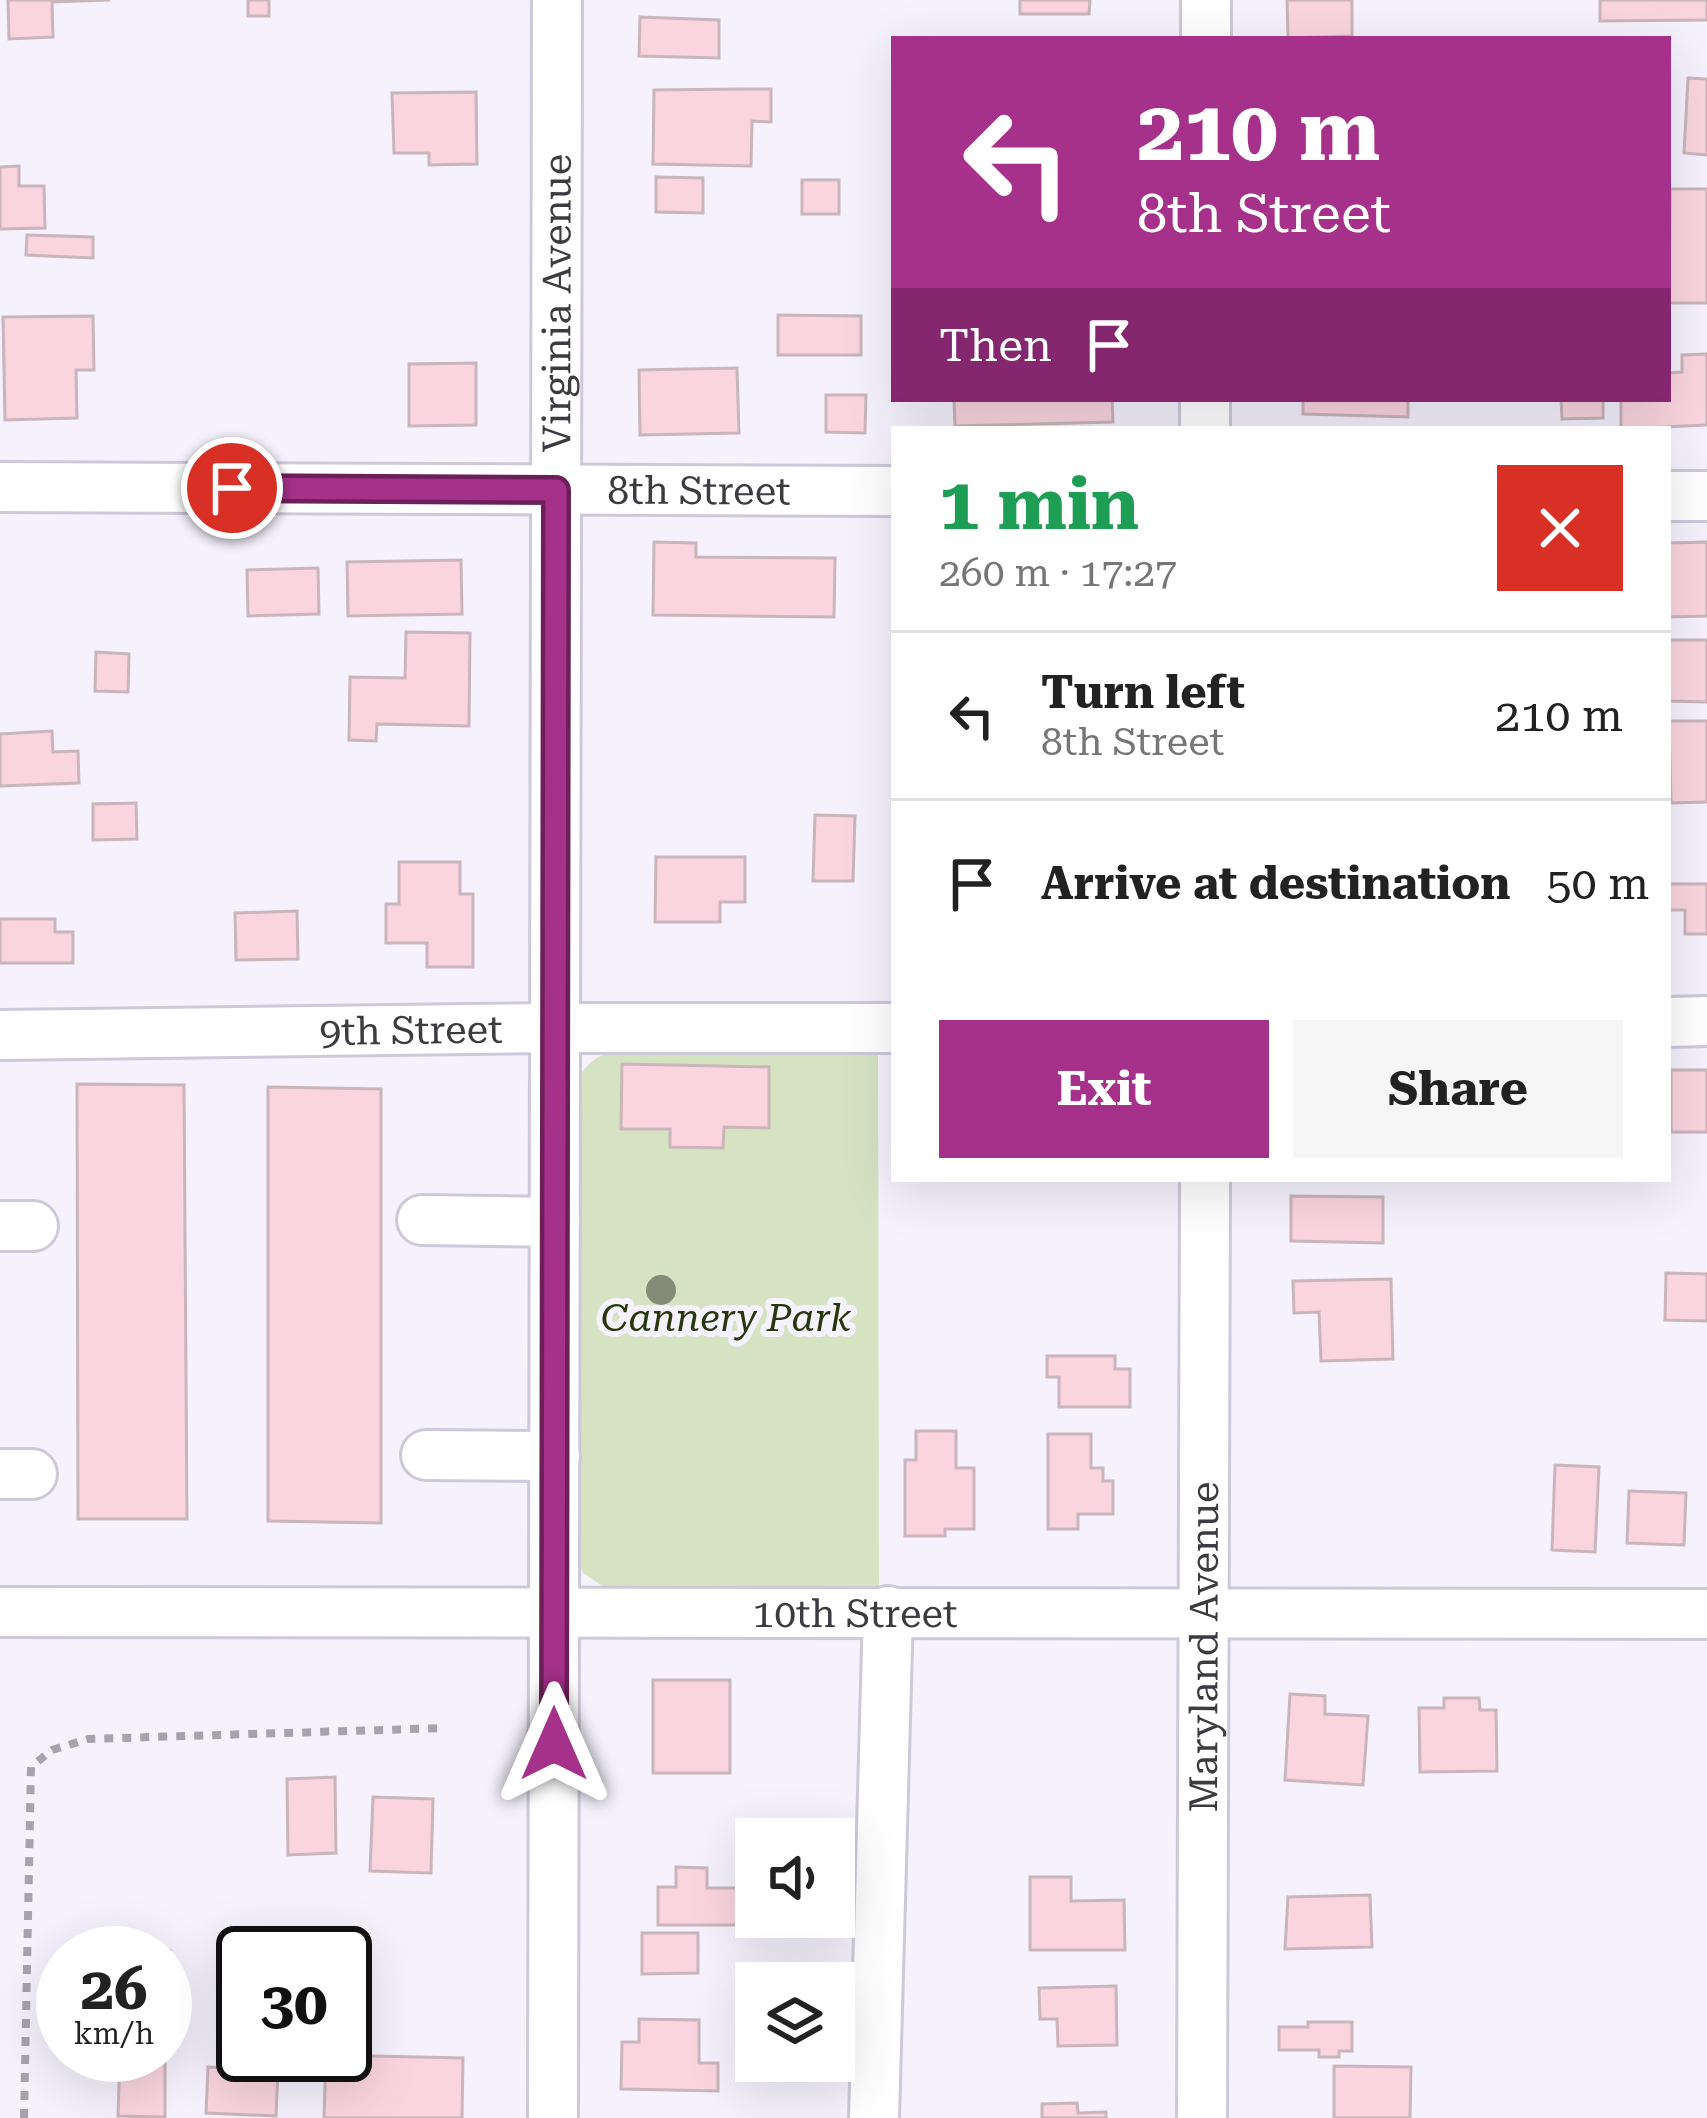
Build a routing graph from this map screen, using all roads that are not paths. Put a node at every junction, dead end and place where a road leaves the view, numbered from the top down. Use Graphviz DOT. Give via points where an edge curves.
graph roads {
  1 [pos="557,0"];
  2 [pos="1206,0"];
  3 [pos="1206,36"];
  4 [pos="0,487"];
  5 [pos="556,490"];
  6 [pos="891,491"];
  7 [pos="1671,496"];
  8 [pos="1707,496"];
  9 [pos="1707,1021"];
  10 [pos="1671,1022"];
  11 [pos="554,1028"];
  12 [pos="891,1028"];
  13 [pos="0,1035"];
  14 [pos="1205,1182"];
  15 [pos="422,1220"];
  16 [pos="554,1222"];
  17 [pos="426,1455"];
  18 [pos="554,1456"];
  19 [pos="889,1611"];
  20 [pos="1203,1611"];
  21 [pos="0,1612"];
  22 [pos="554,1612"];
  23 [pos="1707,1614"];
  24 [pos="553,2118"];
  25 [pos="874,2118"];
  26 [pos="1202,2118"];
  1 -- 5 [label="street, Virginia Avenue"];
  2 -- 3 [label="street"];
  4 -- 5 [label="street, 8th Street"];
  5 -- 6 [label="street, 8th Street"];
  5 -- 11 [label="street, Virginia Avenue"];
  7 -- 8 [label="street"];
  9 -- 10 [label="street"];
  11 -- 12 [label="street, 9th Street"];
  11 -- 13 [label="street, 9th Street"];
  11 -- 16 [label="street, Virginia Avenue"];
  14 -- 20 [label="street, Maryland Avenue"];
  15 -- 16 [label="street"];
  16 -- 18 [label="street, Virginia Avenue"];
  17 -- 18 [label="street"];
  18 -- 22 [label="street, Virginia Avenue"];
  19 -- 20 [label="street, 10th Street"];
  19 -- 22 [label="street, 10th Street"];
  19 -- 25 [label="street"];
  20 -- 23 [label="street, 10th Street"];
  20 -- 26 [label="street, Maryland Avenue"];
  21 -- 22 [label="street, 10th Street"];
  22 -- 24 [label="street, Virginia Avenue"];
}
